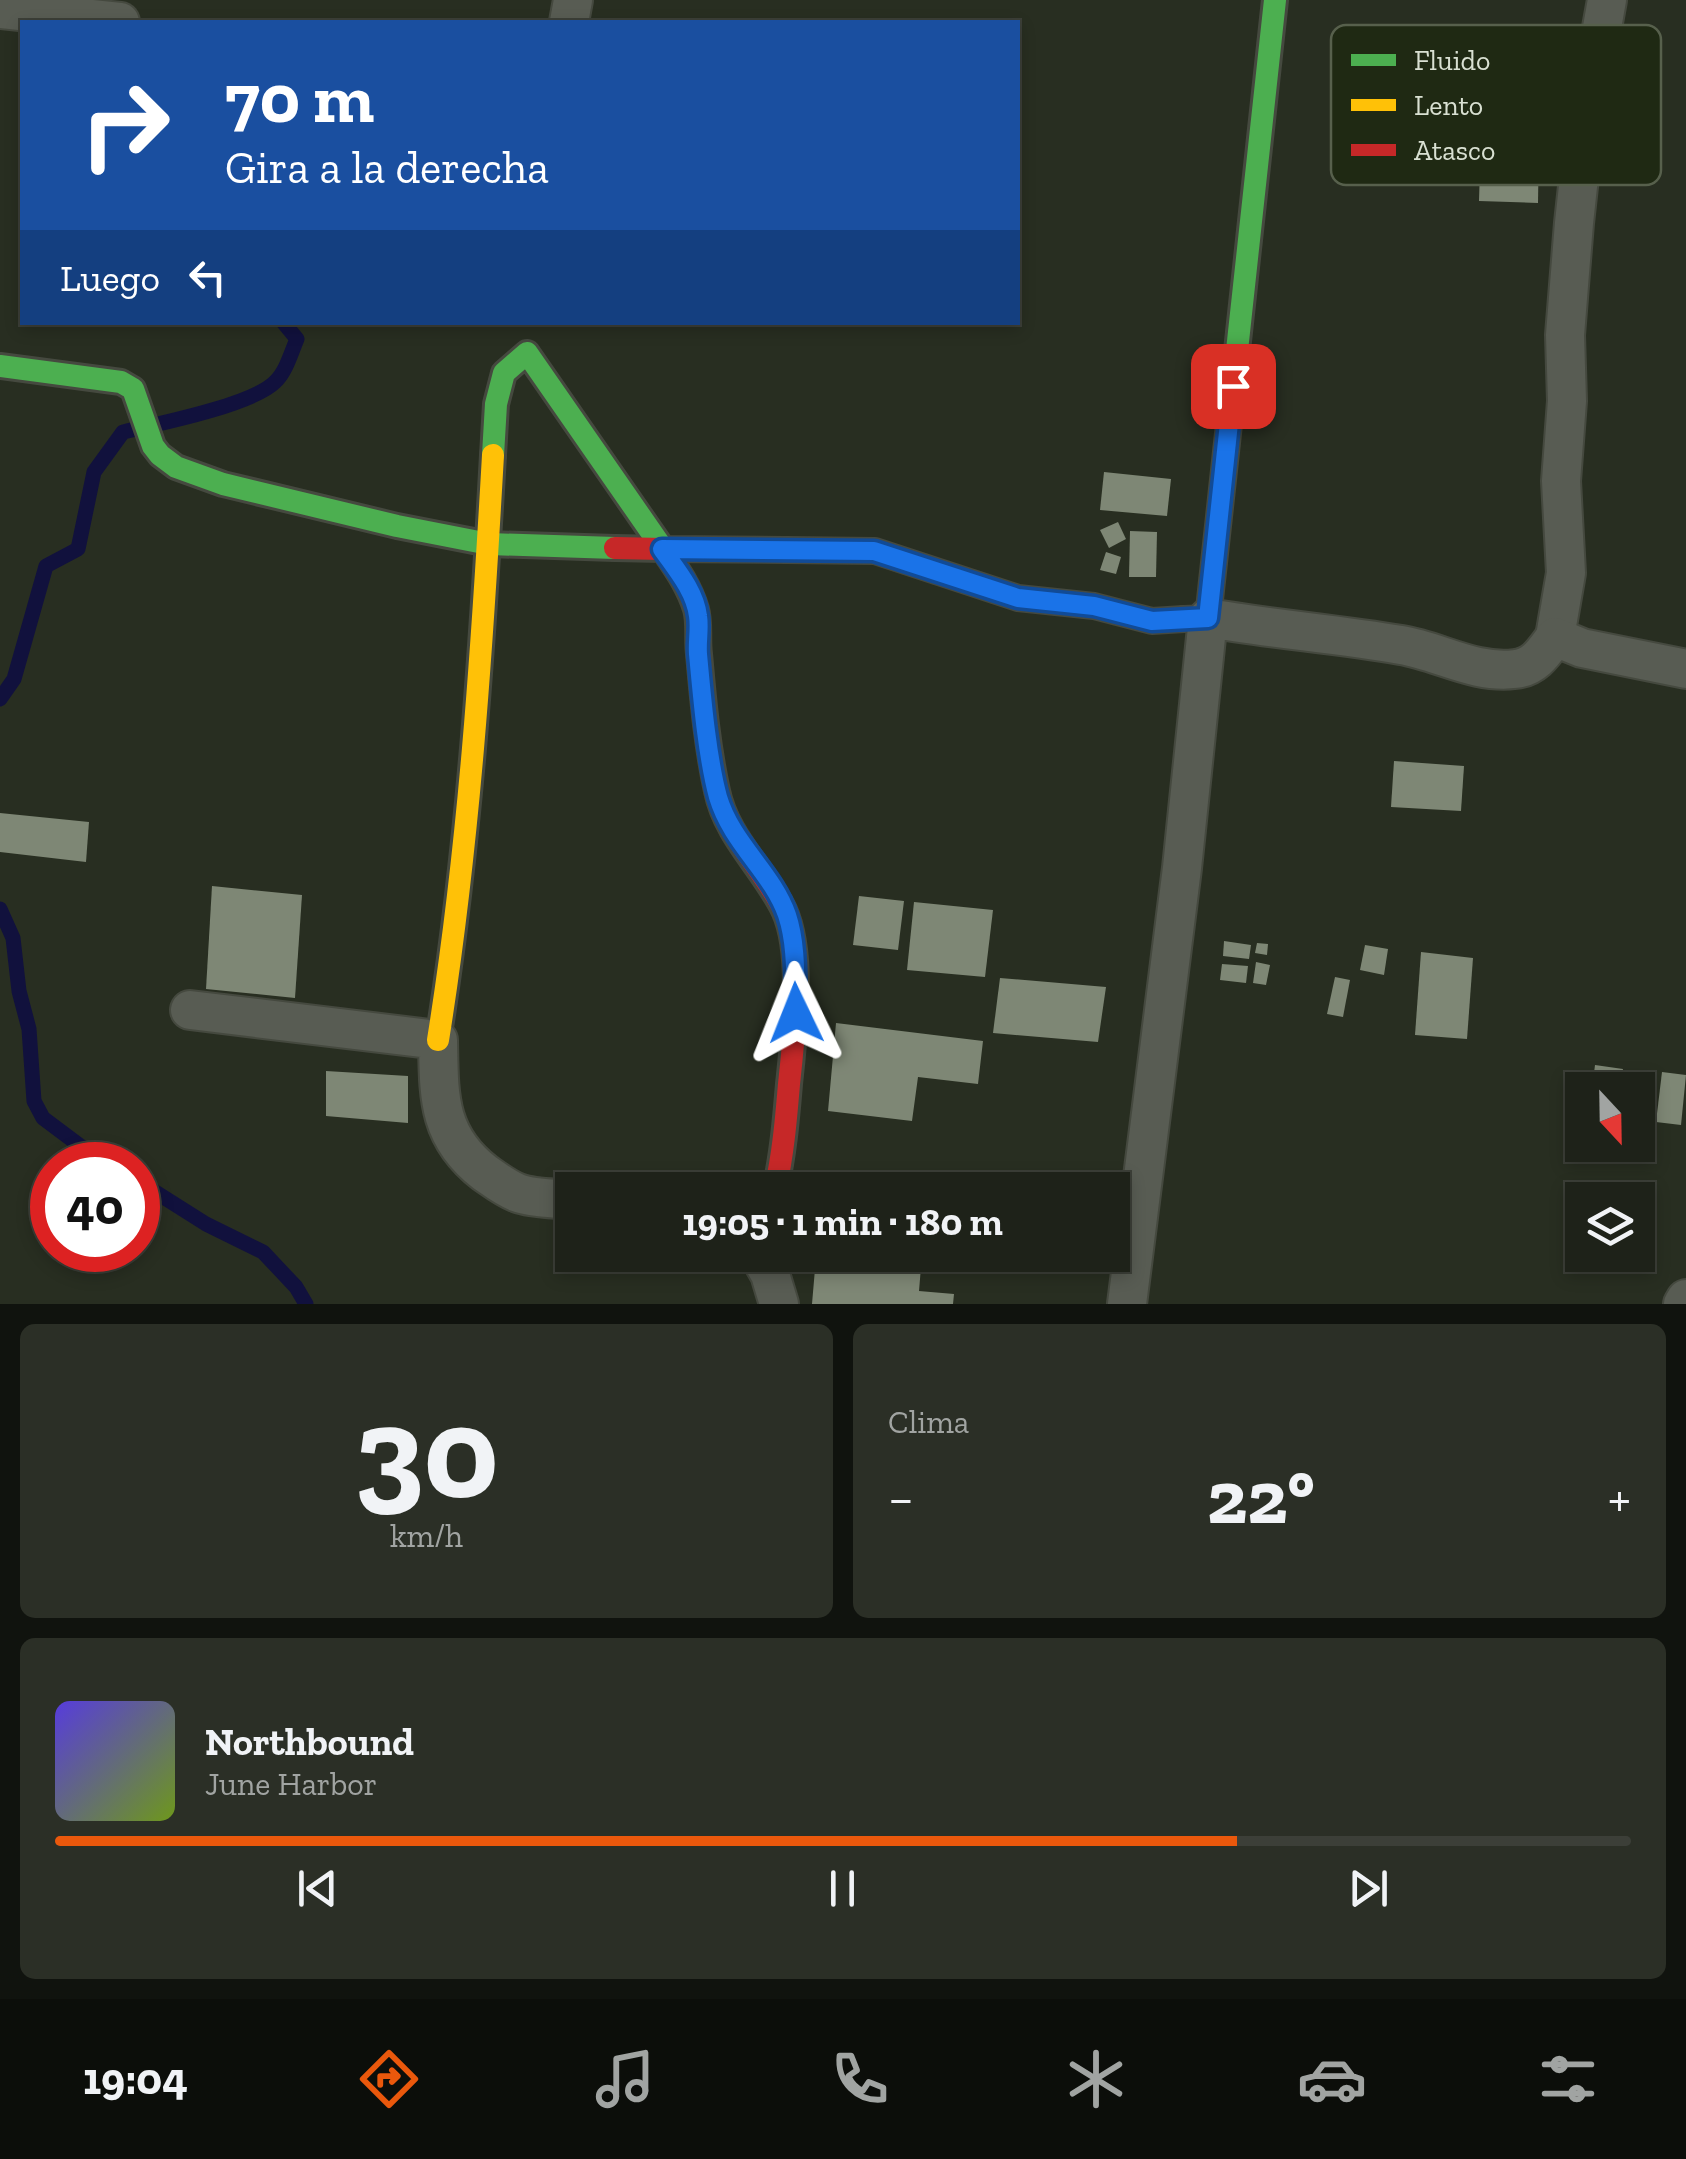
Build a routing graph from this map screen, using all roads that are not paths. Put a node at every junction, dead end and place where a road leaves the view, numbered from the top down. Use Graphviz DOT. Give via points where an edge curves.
graph roads {
  1 [pos="1275,0"];
  2 [pos="1607,0"];
  3 [pos="0,9"];
  4 [pos="102,20"];
  5 [pos="1602,25"];
  6 [pos="1578,185"];
  7 [pos="523,338"];
  8 [pos="0,366"];
  9 [pos="489,544"];
  10 [pos="662,549"];
  11 [pos="1208,618"];
  12 [pos="1555,636"];
  13 [pos="1686,669"];
  14 [pos="190,1010"];
  15 [pos="438,1040"];
  16 [pos="779,1172"];
  17 [pos="555,1198"];
  18 [pos="769,1272"];
  19 [pos="779,1304"];
  20 [pos="1127,1304"];
  1 -- 11 [label="street"];
  2 -- 5 [label="street"];
  3 -- 4 [label="street"];
  6 -- 12 [label="street" via="1565,335 1566,573"];
  7 -- 9 [label="street" via="496,404"];
  7 -- 10 [label="street"];
  8 -- 9 [label="street" via="121,382 133,389 153,446 176,467 223,484"];
  9 -- 10 [label="street"];
  9 -- 15 [label="street" via="471,770"];
  10 -- 11 [label="street" via="874,551 1018,598 1152,621"];
  10 -- 16 [label="street" via="698,614 710,747 725,820 786,914 794,956 796,1013"];
  11 -- 12 [label="street" via="1405,645 1480,668 1517,669 1538,661"];
  11 -- 20 [label="street"];
  12 -- 13 [label="street" via="1582,648"];
  14 -- 15 [label="street"];
  15 -- 17 [label="street" via="439,1094 448,1129 467,1159 520,1194"];
  18 -- 19 [label="street"];
}
